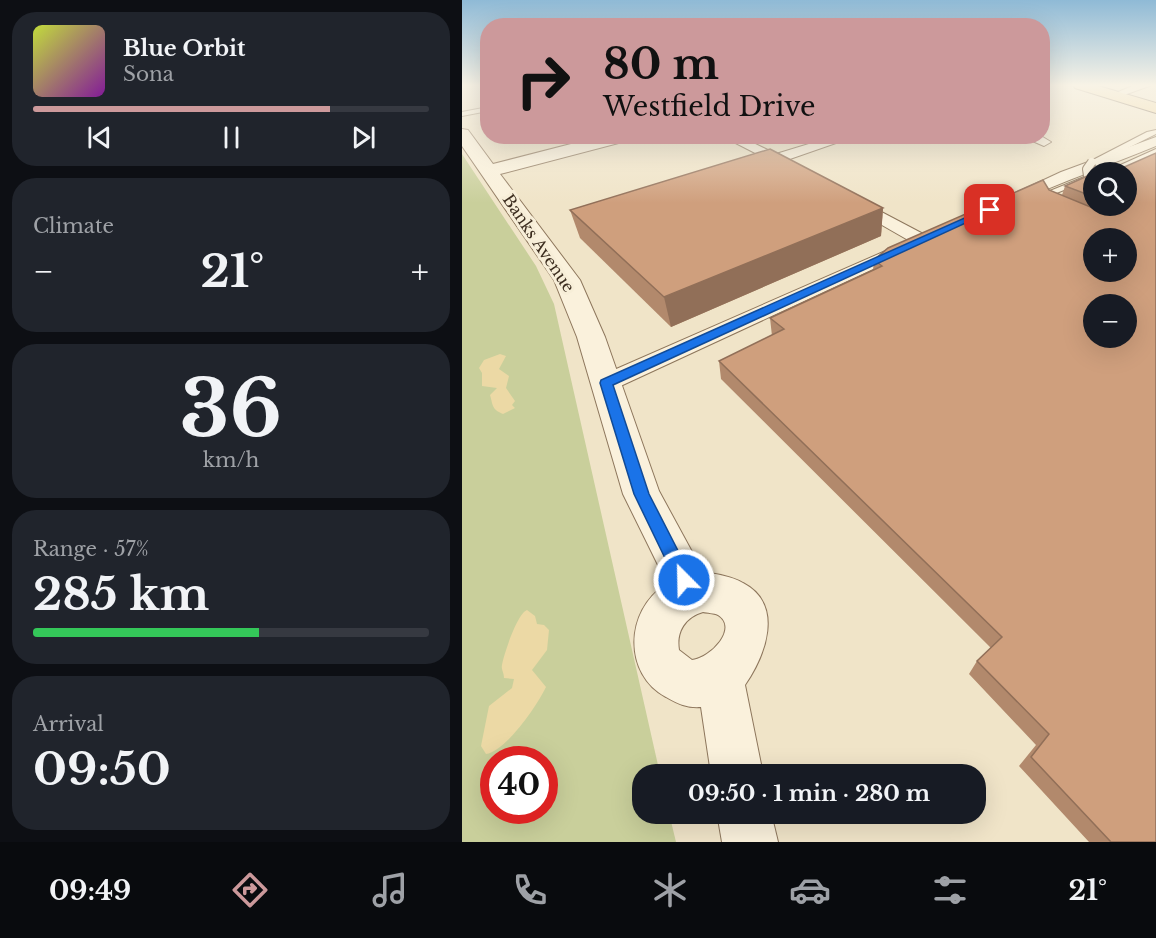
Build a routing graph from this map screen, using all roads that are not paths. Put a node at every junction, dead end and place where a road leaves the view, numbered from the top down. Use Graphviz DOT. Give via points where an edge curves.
graph roads {
  1 [pos="462,134"];
  2 [pos="1152,141"];
  3 [pos="569,144"];
  4 [pos="590,144"];
  5 [pos="742,144"];
  6 [pos="752,144"];
  7 [pos="820,144"];
  8 [pos="767,158"];
  9 [pos="1092,162"];
  10 [pos="1124,162"];
  11 [pos="486,168"];
  12 [pos="807,176"];
  13 [pos="1083,178"];
  14 [pos="838,194"];
  15 [pos="1000,205"];
  16 [pos="1059,206"];
  17 [pos="606,383"];
  18 [pos="690,595"];
  19 [pos="720,676"];
  20 [pos="735,764"];
  21 [pos="746,824"];
  22 [pos="750,842"];
  1 -- 11 [label="street, Banks Avenue"];
  2 -- 9 [label="lane, bridge"];
  2 -- 10 [label="lane"];
  2 -- 15 [label="street"];
  3 -- 11 [label="street"];
  4 -- 11 [label="street"];
  5 -- 8 [label="street"];
  6 -- 8 [label="street"];
  7 -- 8 [label="street"];
  8 -- 12 [label="street"];
  11 -- 17 [label="street, Banks Avenue" via="567,280"];
  13 -- 16 [label="lane" via="1044,195 1048,202"];
  14 -- 17 [label="street" via="931,236"];
  17 -- 18 [label="street, Banks Avenue" via="642,494 679,564"];
  18 -- 19 [label="street" via="717,592 729,597 742,609 748,625 747,644 737,662"];
  18 -- 19 [label="street" via="678,601 660,623 656,650 660,662 667,673 679,680 707,682"];
  19 -- 20 [label="street"];
  21 -- 22 [label="street"];
}
